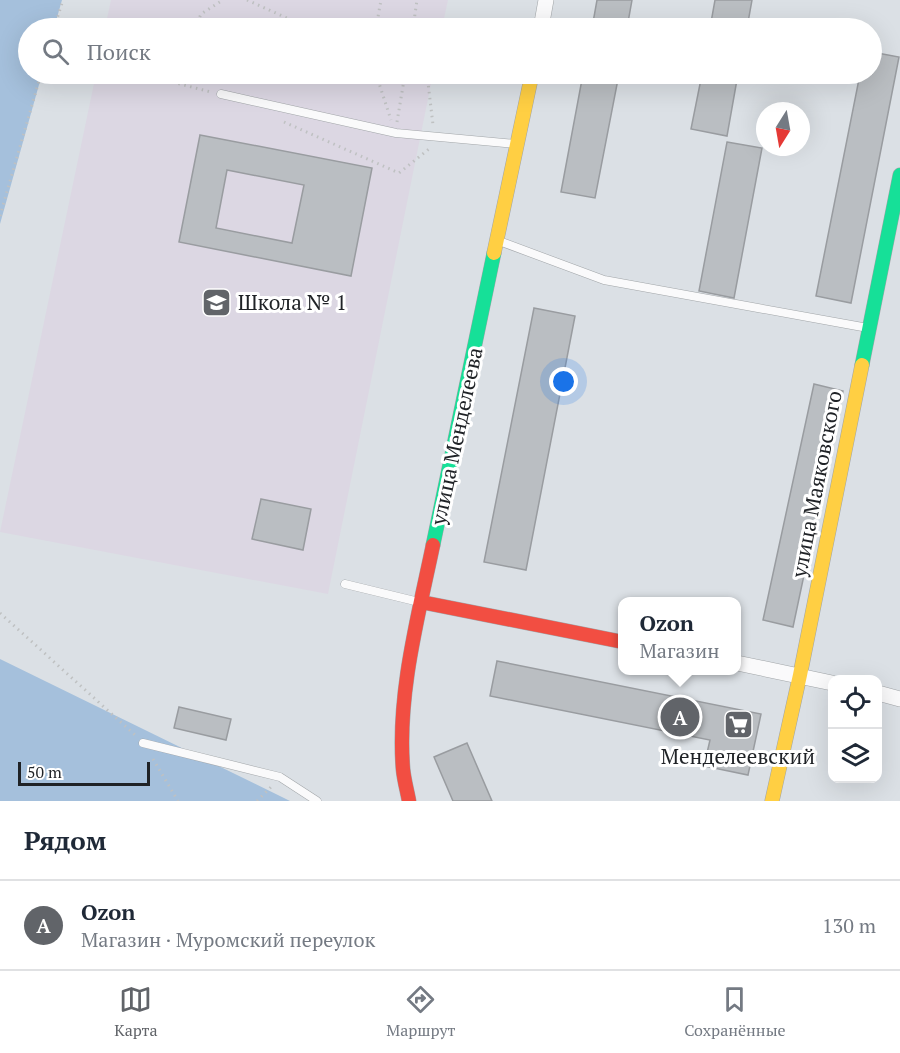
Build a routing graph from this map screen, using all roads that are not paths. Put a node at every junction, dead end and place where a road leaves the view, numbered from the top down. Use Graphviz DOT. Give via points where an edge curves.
graph roads {
  1 [pos="546,0"];
  2 [pos="543,18"];
  3 [pos="530,84"];
  4 [pos="221,94"];
  5 [pos="518,144"];
  6 [pos="900,175"];
  7 [pos="497,241"];
  8 [pos="869,328"];
  9 [pos="345,584"];
  10 [pos="421,602"];
  11 [pos="618,641"];
  12 [pos="741,664"];
  13 [pos="800,675"];
  14 [pos="828,682"];
  15 [pos="882,694"];
  16 [pos="900,699"];
  17 [pos="143,743"];
  18 [pos="317,801"];
  19 [pos="409,801"];
  20 [pos="772,801"];
  1 -- 2 [label="street"];
  3 -- 5 [label="street, улица Менделеева"];
  4 -- 5 [label="lane" via="396,133"];
  5 -- 7 [label="street, улица Менделеева"];
  6 -- 8 [label="street, улица Маяковского"];
  7 -- 8 [label="lane" via="604,280"];
  7 -- 10 [label="street, улица Менделеева"];
  8 -- 13 [label="street, улица Маяковского"];
  9 -- 10 [label="lane"];
  10 -- 11 [label="street"];
  10 -- 19 [label="street, улица Менделеева" via="403,729 403,769"];
  12 -- 13 [label="street"];
  13 -- 14 [label="street"];
  13 -- 20 [label="street, улица Маяковского"];
  15 -- 16 [label="street"];
  17 -- 18 [label="lane" via="280,777"];
}
